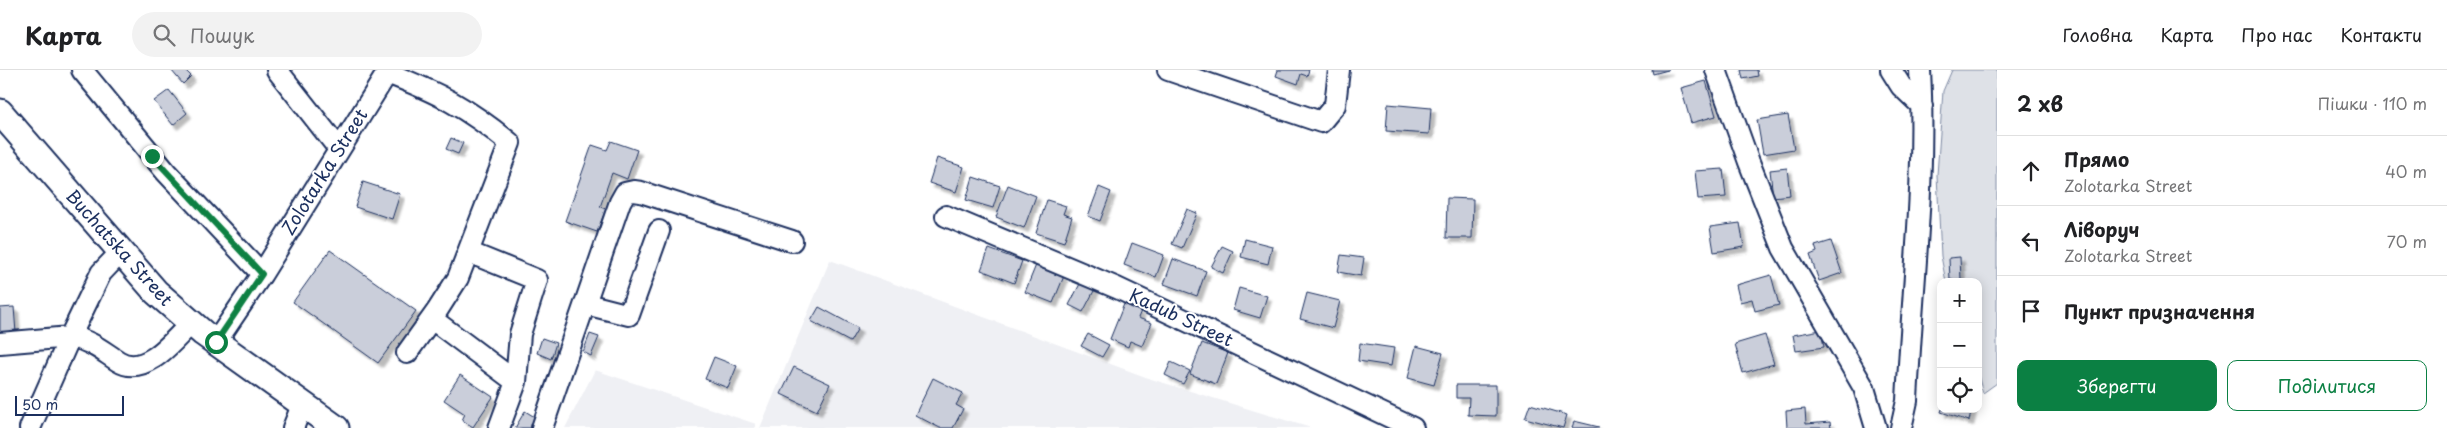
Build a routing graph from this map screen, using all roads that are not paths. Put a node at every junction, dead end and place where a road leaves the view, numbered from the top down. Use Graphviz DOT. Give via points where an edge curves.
graph roads {
  1 [pos="82,70"];
  2 [pos="277,70"];
  3 [pos="1168,70"];
  4 [pos="1339,70"];
  5 [pos="1716,70"];
  6 [pos="1891,70"];
  7 [pos="1920,70"];
  8 [pos="388,71"];
  9 [pos="1922,106"];
  10 [pos="0,112"];
  11 [pos="339,149"];
  12 [pos="946,216"];
  13 [pos="659,231"];
  14 [pos="792,241"];
  15 [pos="468,252"];
  16 [pos="120,253"];
  17 [pos="262,274"];
  18 [pos="586,304"];
  19 [pos="432,319"];
  20 [pos="191,323"];
  21 [pos="70,337"];
  22 [pos="216,342"];
  23 [pos="0,343"];
  24 [pos="406,353"];
  25 [pos="516,382"];
  26 [pos="302,404"];
  27 [pos="30,428"];
  28 [pos="293,428"];
  29 [pos="336,428"];
  30 [pos="499,428"];
  31 [pos="542,428"];
  32 [pos="1413,428"];
  33 [pos="1876,428"];
  34 [pos="1901,428"];
  1 -- 17 [label="street" via="166,172"];
  2 -- 11 [label="street"];
  3 -- 4 [label="street" via="1321,122 1335,105"];
  5 -- 33 [label="street" via="1783,248 1864,388"];
  6 -- 9 [label="street" via="1901,86"];
  7 -- 9 [label="street"];
  8 -- 11 [label="street, Zolotarka Street"];
  8 -- 15 [label="street" via="447,98 510,143"];
  9 -- 34 [label="street" via="1920,195 1907,401"];
  10 -- 16 [label="main road, Buchatska Street"];
  11 -- 17 [label="street, Zolotarka Street"];
  12 -- 32 [label="street, Kadub Street" via="1117,288"];
  13 -- 18 [label="street" via="629,315"];
  14 -- 18 [label="street" via="634,191 625,193"];
  15 -- 19 [label="street" via="450,292"];
  15 -- 25 [label="street" via="538,280 520,334"];
  16 -- 20 [label="main road, Buchatska Street"];
  16 -- 21 [label="street" via="101,273"];
  17 -- 22 [label="street, Zolotarka Street"];
  18 -- 31 [label="street"];
  19 -- 24 [label="street"];
  19 -- 25 [label="street"];
  20 -- 21 [label="street" via="155,357 138,365 124,364 95,345"];
  20 -- 22 [label="main road, Buchatska Street"];
  21 -- 23 [label="street"];
  21 -- 27 [label="street"];
  22 -- 26 [label="main road, Buchatska Street"];
  25 -- 30 [label="street"];
  26 -- 28 [label="street"];
  26 -- 29 [label="main road, Buchatska Street"];
}
